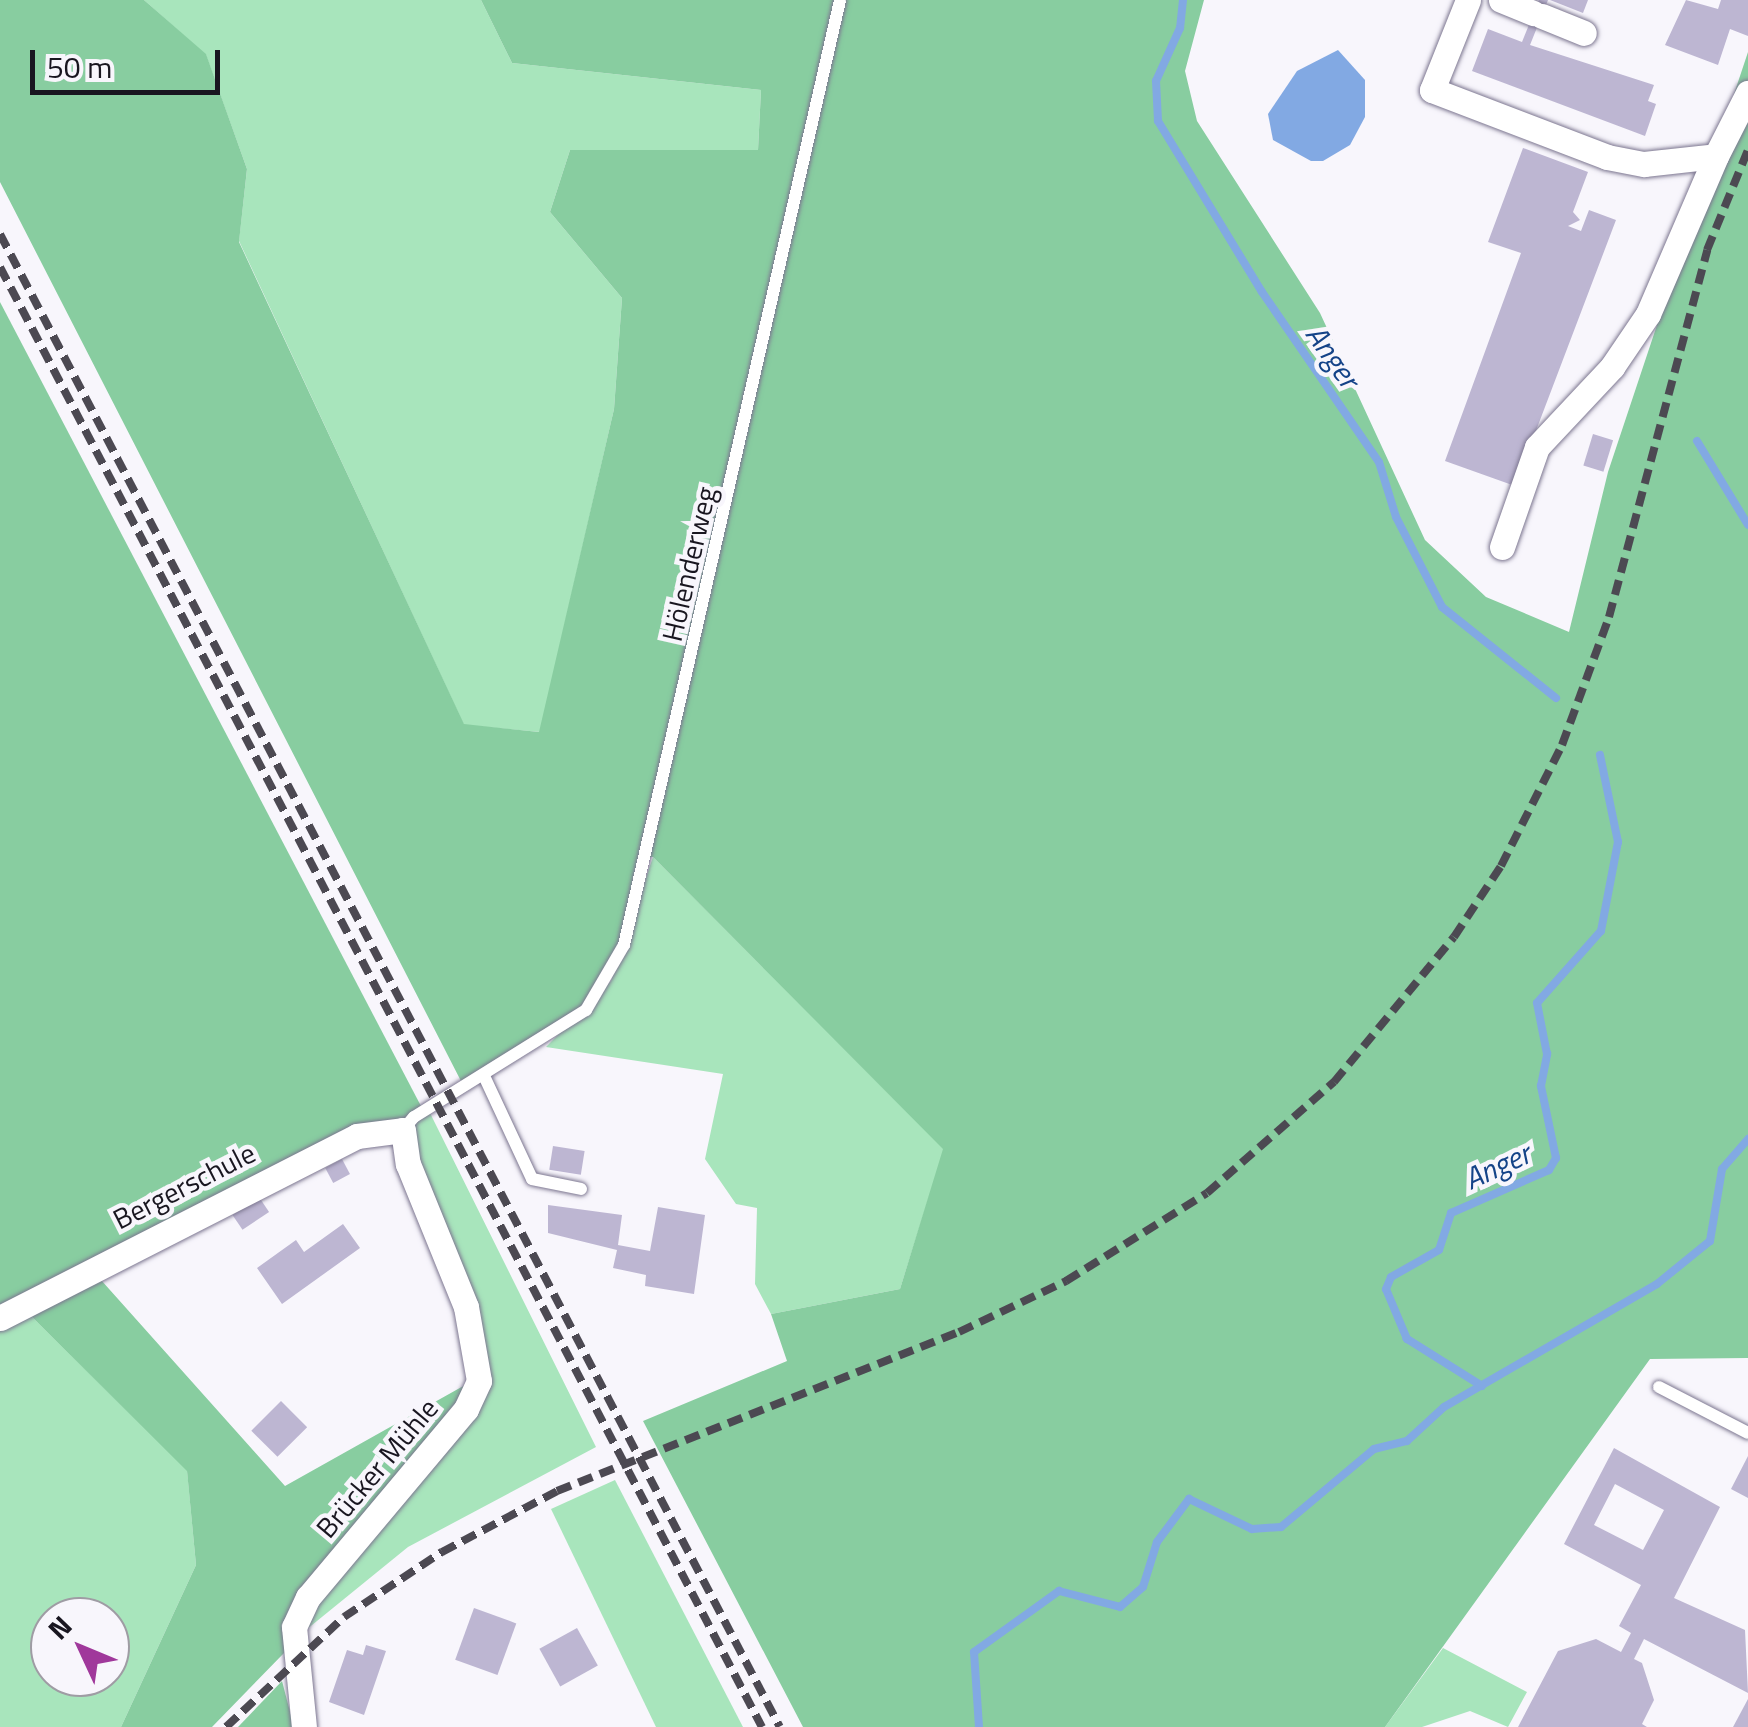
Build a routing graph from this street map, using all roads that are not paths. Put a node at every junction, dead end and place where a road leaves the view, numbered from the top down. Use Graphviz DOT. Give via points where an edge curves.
graph roads {
  1 [pos="840,0"];
  2 [pos="1468,0"];
  3 [pos="1501,0"];
  4 [pos="1584,33"];
  5 [pos="1748,93"];
  6 [pos="1716,156"];
  7 [pos="1502,546"];
  8 [pos="485,1078"];
  9 [pos="403,1130"];
  10 [pos="581,1189"];
  11 [pos="0,1318"];
  12 [pos="1659,1387"];
  13 [pos="1748,1434"];
  14 [pos="304,1727"];
  1 -- 8 [label="lane, Hölenderweg" via="624,945 586,1010"];
  2 -- 6 [label="street" via="1432,90 1607,158 1644,164"];
  3 -- 4 [label="street"];
  5 -- 6 [label="street"];
  6 -- 7 [label="street" via="1648,314 1612,367 1537,448"];
  8 -- 9 [label="lane, Hölenderweg" via="414,1117"];
  8 -- 10 [label="lane" via="532,1178"];
  9 -- 11 [label="street, Bergerschule" via="356,1136"];
  9 -- 14 [label="street, Brücker Mühle" via="408,1164 466,1307 479,1381 466,1409 308,1597 294,1627"];
  12 -- 13 [label="lane"];
}
